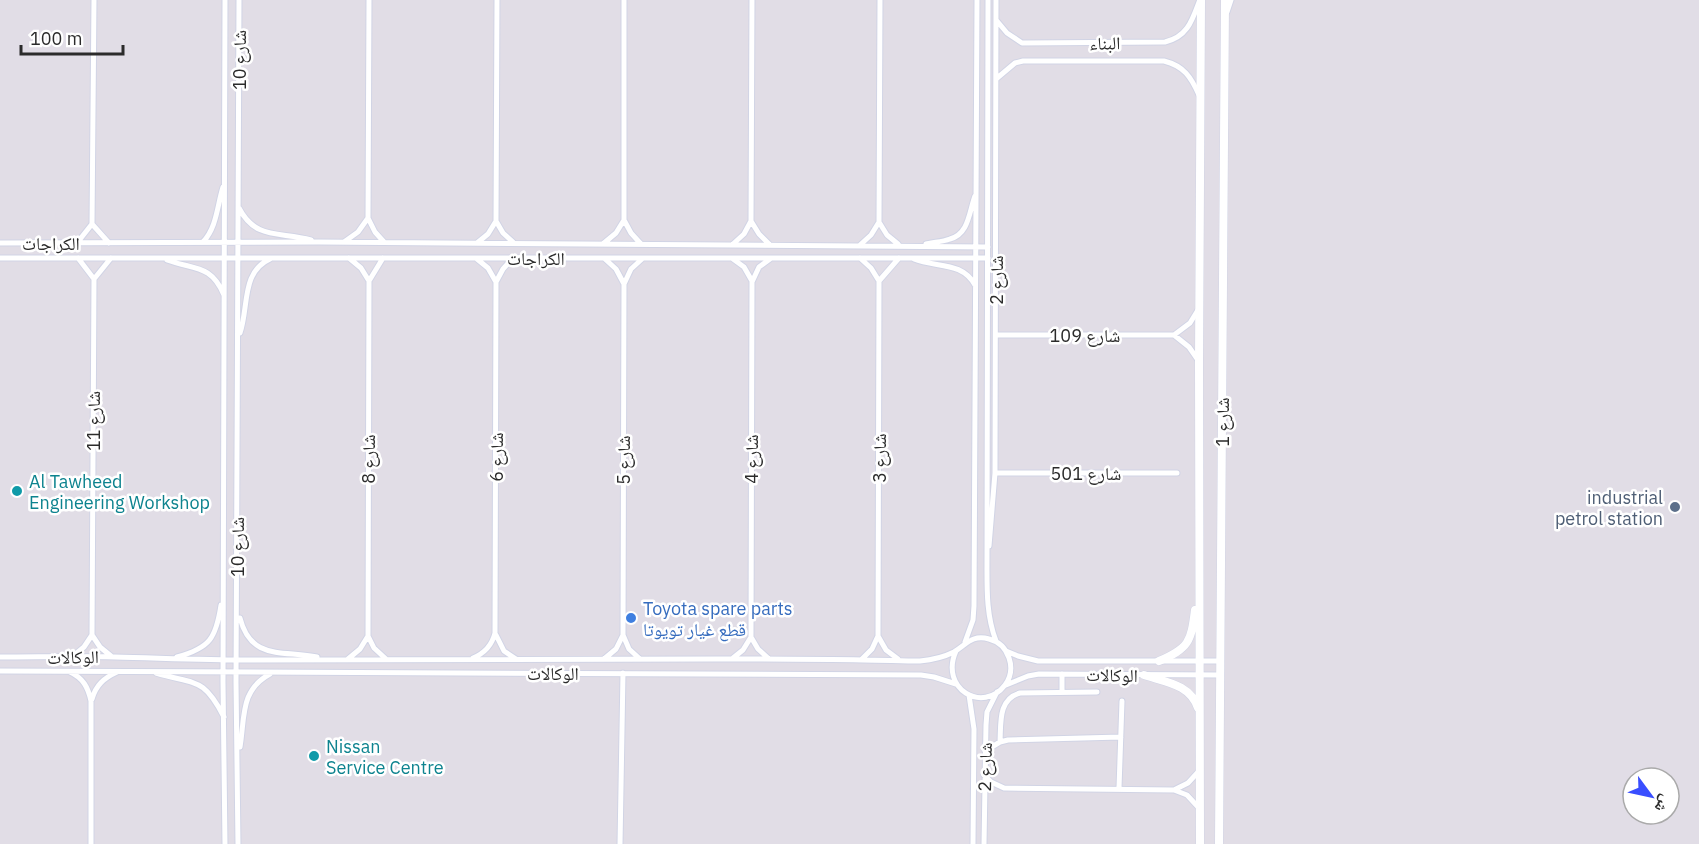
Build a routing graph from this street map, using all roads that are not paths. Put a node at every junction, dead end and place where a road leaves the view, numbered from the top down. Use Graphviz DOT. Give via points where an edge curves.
graph roads {
  1 [pos="94,0"];
  2 [pos="225,0"];
  3 [pos="239,0"];
  4 [pos="369,0"];
  5 [pos="497,0"];
  6 [pos="624,0"];
  7 [pos="752,0"];
  8 [pos="880,0"];
  9 [pos="977,0"];
  10 [pos="988,0"];
  11 [pos="996,0"];
  12 [pos="1201,0"];
  13 [pos="1225,0"];
  14 [pos="1231,0"];
  15 [pos="1225,19"];
  16 [pos="996,20"];
  17 [pos="996,79"];
  18 [pos="1201,98"];
  19 [pos="225,183"];
  20 [pos="976,191"];
  21 [pos="239,207"];
  22 [pos="368,218"];
  23 [pos="624,220"];
  24 [pos="496,221"];
  25 [pos="752,221"];
  26 [pos="879,222"];
  27 [pos="93,224"];
  28 [pos="203,242"];
  29 [pos="225,242"];
  30 [pos="238,242"];
  31 [pos="319,242"];
  32 [pos="344,242"];
  33 [pos="0,243"];
  34 [pos="77,243"];
  35 [pos="109,243"];
  36 [pos="386,243"];
  37 [pos="477,243"];
  38 [pos="515,243"];
  39 [pos="604,244"];
  40 [pos="641,244"];
  41 [pos="733,244"];
  42 [pos="771,245"];
  43 [pos="860,245"];
  44 [pos="899,245"];
  45 [pos="920,245"];
  46 [pos="976,247"];
  47 [pos="988,247"];
  48 [pos="0,258"];
  49 [pos="78,258"];
  50 [pos="111,258"];
  51 [pos="224,258"];
  52 [pos="238,258"];
  53 [pos="273,258"];
  54 [pos="349,258"];
  55 [pos="383,258"];
  56 [pos="476,258"];
  57 [pos="513,258"];
  58 [pos="603,258"];
  59 [pos="643,258"];
  60 [pos="732,258"];
  61 [pos="771,258"];
  62 [pos="860,258"];
  63 [pos="899,258"];
  64 [pos="910,258"];
  65 [pos="976,258"];
  66 [pos="988,258"];
  67 [pos="162,259"];
  68 [pos="94,279"];
  69 [pos="369,281"];
  70 [pos="879,281"];
  71 [pos="496,282"];
  72 [pos="752,282"];
  73 [pos="624,284"];
  74 [pos="976,287"];
  75 [pos="225,298"];
  76 [pos="1200,306"];
  77 [pos="996,335"];
  78 [pos="1174,335"];
  79 [pos="238,337"];
  80 [pos="1199,362"];
  81 [pos="995,473"];
  82 [pos="1177,473"];
  83 [pos="987,560"];
  84 [pos="1200,582"];
  85 [pos="223,589"];
  86 [pos="237,608"];
  87 [pos="495,633"];
  88 [pos="92,635"];
  89 [pos="623,635"];
  90 [pos="368,636"];
  91 [pos="878,636"];
  92 [pos="751,637"];
  93 [pos="996,641"];
  94 [pos="964,643"];
  95 [pos="956,651"];
  96 [pos="1006,651"];
  97 [pos="0,657"];
  98 [pos="71,657"];
  99 [pos="112,657"];
  100 [pos="169,659"];
  101 [pos="326,659"];
  102 [pos="348,659"];
  103 [pos="387,659"];
  104 [pos="472,659"];
  105 [pos="604,659"];
  106 [pos="640,659"];
  107 [pos="731,659"];
  108 [pos="769,659"];
  109 [pos="224,660"];
  110 [pos="237,660"];
  111 [pos="517,660"];
  112 [pos="862,660"];
  113 [pos="899,660"];
  114 [pos="1159,661"];
  115 [pos="1199,661"];
  116 [pos="1221,661"];
  117 [pos="120,670"];
  118 [pos="0,671"];
  119 [pos="69,671"];
  120 [pos="148,671"];
  121 [pos="224,672"];
  122 [pos="236,672"];
  123 [pos="272,672"];
  124 [pos="624,673"];
  125 [pos="1062,674"];
  126 [pos="1144,675"];
  127 [pos="1200,675"];
  128 [pos="1221,675"];
  129 [pos="956,684"];
  130 [pos="1005,686"];
  131 [pos="998,692"];
  132 [pos="1062,692"];
  133 [pos="1097,692"];
  134 [pos="969,695"];
  135 [pos="91,700"];
  136 [pos="1122,701"];
  137 [pos="1200,714"];
  138 [pos="225,718"];
  139 [pos="1121,737"];
  140 [pos="1000,741"];
  141 [pos="985,751"];
  142 [pos="237,757"];
  143 [pos="1200,770"];
  144 [pos="984,776"];
  145 [pos="1119,788"];
  146 [pos="1174,790"];
  147 [pos="1200,810"];
  148 [pos="91,844"];
  149 [pos="225,844"];
  150 [pos="238,844"];
  151 [pos="620,844"];
  152 [pos="973,844"];
  153 [pos="984,844"];
  154 [pos="1200,844"];
  155 [pos="1219,844"];
  1 -- 27 [label="street"];
  2 -- 19 [label="street, شارع 10"];
  3 -- 21 [label="street, شارع 10"];
  4 -- 22 [label="street"];
  5 -- 24 [label="street"];
  6 -- 23 [label="street"];
  7 -- 25 [label="street"];
  8 -- 26 [label="street"];
  9 -- 20 [label="street, شارع 2"];
  10 -- 47 [label="street, شارع 2"];
  11 -- 16 [label="street, شارع 2"];
  12 -- 16 [label="street, البناء" via="1188,28 1165,42 1022,43"];
  12 -- 18 [label="street, شارع 1"];
  13 -- 15 [label="street, شارع 1"];
  14 -- 15 [label="street"];
  15 -- 116 [label="street, شارع 1"];
  16 -- 17 [label="street, شارع 2"];
  17 -- 18 [label="street, البناء" via="1023,61 1164,61 1188,74"];
  17 -- 77 [label="street, شارع 2"];
  18 -- 76 [label="street, شارع 1"];
  19 -- 28 [label="street, شارع 10" via="212,231"];
  19 -- 29 [label="street, شارع 10"];
  20 -- 45 [label="street, شارع 2" via="967,225 958,236"];
  20 -- 46 [label="street, شارع 2"];
  21 -- 30 [label="street, شارع 10"];
  21 -- 31 [label="street, الكراجات" via="249,224 260,231"];
  22 -- 32 [label="street"];
  22 -- 36 [label="street"];
  23 -- 39 [label="street"];
  23 -- 40 [label="street"];
  24 -- 37 [label="street"];
  24 -- 38 [label="street"];
  25 -- 41 [label="street"];
  25 -- 42 [label="street"];
  26 -- 43 [label="street"];
  26 -- 44 [label="street"];
  27 -- 34 [label="street"];
  27 -- 35 [label="street"];
  28 -- 29 [label="street, الكراجات"];
  28 -- 35 [label="street, الكراجات"];
  29 -- 30 [label="street, الكراجات"];
  29 -- 51 [label="street, شارع 10"];
  30 -- 31 [label="street, الكراجات"];
  30 -- 52 [label="street, شارع 10"];
  31 -- 32 [label="street, الكراجات"];
  32 -- 36 [label="street, الكراجات"];
  33 -- 34 [label="street, الكراجات"];
  34 -- 35 [label="street, الكراجات"];
  36 -- 37 [label="street, الكراجات"];
  37 -- 38 [label="street, الكراجات"];
  38 -- 39 [label="street, الكراجات"];
  39 -- 40 [label="street, الكراجات"];
  40 -- 41 [label="street, الكراجات"];
  41 -- 42 [label="street, الكراجات"];
  42 -- 43 [label="street, الكراجات"];
  43 -- 44 [label="street, الكراجات"];
  44 -- 45 [label="street, الكراجات"];
  45 -- 46 [label="street, الكراجات"];
  46 -- 47 [label="street, الكراجات"];
  46 -- 65 [label="street, شارع 2"];
  47 -- 66 [label="street, شارع 2"];
  48 -- 49 [label="street, الكراجات"];
  49 -- 50 [label="street, الكراجات"];
  49 -- 68 [label="street"];
  50 -- 67 [label="street, الكراجات"];
  50 -- 68 [label="street"];
  51 -- 52 [label="street, الكراجات"];
  51 -- 67 [label="street, الكراجات"];
  51 -- 75 [label="street, شارع 10"];
  52 -- 53 [label="street, الكراجات"];
  52 -- 79 [label="street, شارع 10"];
  53 -- 54 [label="street, الكراجات"];
  53 -- 79 [label="street, شارع 10" via="258,267 249,281 246,312"];
  54 -- 55 [label="street, الكراجات"];
  54 -- 69 [label="street"];
  55 -- 56 [label="street, الكراجات"];
  55 -- 69 [label="street"];
  56 -- 57 [label="street, الكراجات"];
  56 -- 71 [label="street"];
  57 -- 58 [label="street, الكراجات"];
  57 -- 71 [label="street"];
  58 -- 59 [label="street, الكراجات"];
  58 -- 73 [label="street" via="616,269"];
  59 -- 60 [label="street, الكراجات"];
  59 -- 73 [label="street" via="631,269"];
  60 -- 61 [label="street, الكراجات"];
  60 -- 72 [label="street" via="744,267"];
  61 -- 62 [label="street, الكراجات"];
  61 -- 72 [label="street" via="759,267"];
  62 -- 63 [label="street, الكراجات"];
  62 -- 70 [label="street"];
  63 -- 64 [label="street, الكراجات"];
  63 -- 70 [label="street"];
  64 -- 65 [label="street, الكراجات"];
  64 -- 74 [label="street, الكراجات" via="960,269"];
  65 -- 66 [label="street, الكراجات"];
  65 -- 74 [label="street, شارع 2"];
  66 -- 83 [label="street, شارع 2"];
  67 -- 75 [label="street, الكراجات" via="206,271"];
  68 -- 88 [label="street, شارع 11"];
  69 -- 90 [label="street, شارع 8"];
  70 -- 91 [label="street, شارع 3"];
  71 -- 87 [label="street, شارع 6"];
  72 -- 92 [label="street, شارع 4"];
  73 -- 89 [label="street, شارع 5"];
  74 -- 94 [label="street, شارع 2" via="974,606"];
  75 -- 85 [label="street, شارع 10"];
  76 -- 78 [label="street" via="1190,323"];
  76 -- 80 [label="street, شارع 1"];
  77 -- 78 [label="street, شارع 109"];
  77 -- 81 [label="street, شارع 2"];
  78 -- 80 [label="street"];
  79 -- 86 [label="street, شارع 10"];
  80 -- 84 [label="street, شارع 1"];
  81 -- 82 [label="street, شارع 501"];
  81 -- 83 [label="street, شارع 2"];
  83 -- 93 [label="street, شارع 2" via="988,614"];
  84 -- 114 [label="street" via="1188,643"];
  84 -- 115 [label="street, شارع 1"];
  85 -- 100 [label="street, شارع 10" via="214,636 201,648"];
  85 -- 109 [label="street, شارع 10"];
  86 -- 101 [label="street, الوكالات" via="243,629 256,645 270,651"];
  86 -- 110 [label="street, شارع 10"];
  87 -- 104 [label="street" via="485,652"];
  87 -- 111 [label="street" via="504,651"];
  88 -- 98 [label="street"];
  88 -- 99 [label="street"];
  89 -- 105 [label="street" via="616,649"];
  89 -- 106 [label="street" via="629,649"];
  90 -- 102 [label="street"];
  90 -- 103 [label="street" via="374,648"];
  91 -- 112 [label="street"];
  91 -- 113 [label="street" via="886,650"];
  92 -- 107 [label="street"];
  92 -- 108 [label="street"];
  93 -- 94 [label="street" via="980,638"];
  93 -- 96 [label="street"];
  94 -- 95 [label="street"];
  95 -- 113 [label="street, الوكالات" via="923,661"];
  95 -- 129 [label="street" via="951,668"];
  96 -- 114 [label="street, الوكالات" via="1038,661"];
  96 -- 130 [label="street" via="1011,669"];
  97 -- 98 [label="street, الوكالات"];
  98 -- 99 [label="street, الوكالات"];
  99 -- 100 [label="street, الوكالات"];
  100 -- 109 [label="street, الوكالات"];
  101 -- 102 [label="street, الوكالات"];
  101 -- 110 [label="street, الوكالات"];
  102 -- 103 [label="street, الوكالات"];
  103 -- 104 [label="street, الوكالات"];
  104 -- 111 [label="street, الوكالات"];
  105 -- 106 [label="street, الوكالات"];
  105 -- 111 [label="street, الوكالات"];
  106 -- 107 [label="street, الوكالات"];
  107 -- 108 [label="street, الوكالات"];
  108 -- 112 [label="street, الوكالات"];
  109 -- 110 [label="street, الوكالات"];
  109 -- 121 [label="street, شارع 10"];
  110 -- 122 [label="street, شارع 10"];
  112 -- 113 [label="street, الوكالات"];
  114 -- 115 [label="street, الوكالات"];
  115 -- 116 [label="street, الوكالات"];
  115 -- 127 [label="street, شارع 1"];
  116 -- 128 [label="street, شارع 1"];
  117 -- 119 [label="street, الوكالات"];
  117 -- 120 [label="street, الوكالات"];
  117 -- 135 [label="street" via="100,683"];
  118 -- 119 [label="street, الوكالات"];
  119 -- 135 [label="street" via="84,682"];
  120 -- 121 [label="street, الوكالات"];
  120 -- 138 [label="street, الوكالات" via="198,684 213,697"];
  121 -- 122 [label="street, الوكالات"];
  121 -- 138 [label="street, شارع 10"];
  122 -- 123 [label="street, الوكالات"];
  122 -- 142 [label="street, شارع 10"];
  123 -- 124 [label="street, الوكالات"];
  123 -- 142 [label="street, شارع 10" via="249,692"];
  124 -- 129 [label="street, الوكالات" via="921,675"];
  124 -- 151 [label="street"];
  125 -- 126 [label="street, الوكالات"];
  125 -- 130 [label="street, الوكالات" via="1028,676"];
  125 -- 132 [label="street"];
  126 -- 127 [label="street, الوكالات"];
  126 -- 137 [label="street" via="1189,691"];
  127 -- 128 [label="street, الوكالات"];
  127 -- 137 [label="street, شارع 1"];
  128 -- 155 [label="street, شارع 1"];
  129 -- 134 [label="street"];
  130 -- 131 [label="street"];
  131 -- 134 [label="street" via="984,697"];
  131 -- 141 [label="street, شارع 2" via="987,712"];
  132 -- 133 [label="street"];
  132 -- 140 [label="street" via="1014,694 1002,709"];
  134 -- 152 [label="street, شارع 2" via="974,729"];
  135 -- 148 [label="street"];
  136 -- 139 [label="street"];
  137 -- 143 [label="street, شارع 1"];
  138 -- 149 [label="street, شارع 10"];
  139 -- 140 [label="street"];
  139 -- 145 [label="street"];
  140 -- 141 [label="street"];
  141 -- 144 [label="street, شارع 2"];
  142 -- 150 [label="street, شارع 10"];
  143 -- 146 [label="street"];
  143 -- 147 [label="street, شارع 1"];
  144 -- 145 [label="street" via="1004,788"];
  144 -- 153 [label="street, شارع 2"];
  145 -- 146 [label="street"];
  146 -- 147 [label="street" via="1190,797"];
  147 -- 154 [label="street, شارع 1"];
}
